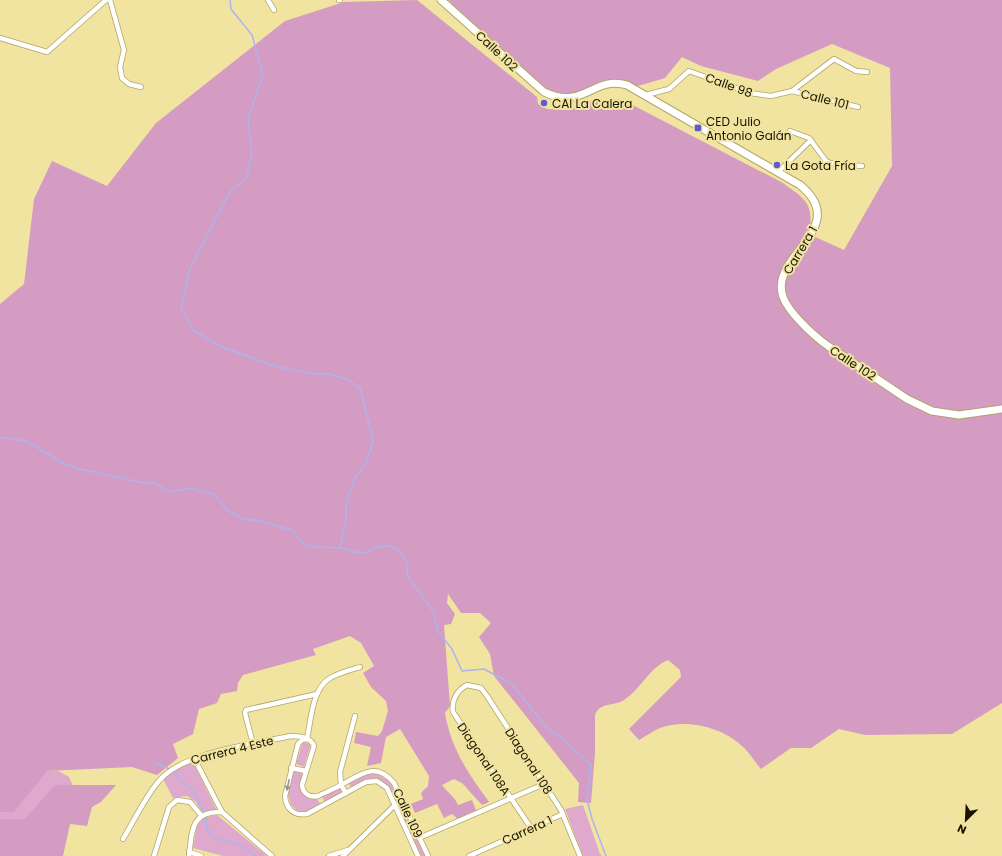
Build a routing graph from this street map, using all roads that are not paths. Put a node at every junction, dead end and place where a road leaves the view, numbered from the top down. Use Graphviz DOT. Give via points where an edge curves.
graph roads {
  1 [pos="106,0"];
  2 [pos="110,0"];
  3 [pos="268,0"];
  4 [pos="441,0"];
  5 [pos="274,10"];
  6 [pos="0,38"];
  7 [pos="866,72"];
  8 [pos="141,87"];
  9 [pos="792,91"];
  10 [pos="646,95"];
  11 [pos="858,107"];
  12 [pos="790,132"];
  13 [pos="811,140"];
  14 [pos="862,166"];
  15 [pos="778,172"];
  16 [pos="781,288"];
  17 [pos="1002,409"];
  18 [pos="360,666"];
  19 [pos="461,688"];
  20 [pos="317,694"];
  21 [pos="355,716"];
  22 [pos="307,739"];
  23 [pos="253,744"];
  24 [pos="194,758"];
  25 [pos="291,768"];
  26 [pos="306,771"];
  27 [pos="544,784"];
  28 [pos="341,785"];
  29 [pos="346,793"];
  30 [pos="318,796"];
  31 [pos="510,798"];
  32 [pos="402,802"];
  33 [pos="395,805"];
  34 [pos="323,806"];
  35 [pos="222,812"];
  36 [pos="563,814"];
  37 [pos="202,815"];
  38 [pos="531,828"];
  39 [pos="419,838"];
  40 [pos="123,839"];
  41 [pos="350,849"];
  42 [pos="189,854"];
  43 [pos="154,856"];
  44 [pos="201,856"];
  45 [pos="272,856"];
  46 [pos="329,856"];
  47 [pos="343,856"];
  48 [pos="418,856"];
  49 [pos="428,856"];
  50 [pos="469,856"];
  51 [pos="580,856"];
  1 -- 6 [label="street" via="48,52"];
  2 -- 8 [label="street" via="124,50 120,67 122,78 129,84"];
  3 -- 5 [label="street"];
  4 -- 10 [label="main road, Calle 102" via="538,89 556,97 574,98 616,82"];
  7 -- 9 [label="street, Calle 98" via="856,71 838,60 831,59"];
  9 -- 10 [label="street, Calle 98" via="762,96 689,71 669,89"];
  9 -- 11 [label="street, Calle 101"];
  10 -- 15 [label="main road"];
  12 -- 13 [label="street"];
  13 -- 14 [label="street" via="826,161"];
  13 -- 15 [label="street"];
  15 -- 16 [label="main road, Carrera 1" via="806,190 817,211 814,228 786,271"];
  16 -- 17 [label="main road, Calle 102" via="786,303 821,341 914,403 945,414"];
  18 -- 20 [label="street" via="331,677"];
  19 -- 27 [label="street, Diagonal 108" via="467,685 481,688"];
  19 -- 31 [label="street, Diagonal 108A" via="453,703 453,712"];
  20 -- 22 [label="street"];
  20 -- 23 [label="street" via="249,709 246,712"];
  21 -- 28 [label="street" via="340,772"];
  22 -- 23 [label="street, Carrera 4 Este" via="291,736"];
  22 -- 25 [label="street" via="299,742"];
  22 -- 26 [label="street" via="314,746"];
  23 -- 24 [label="street, Carrera 4 Este"];
  24 -- 35 [label="street"];
  24 -- 40 [label="street, Carrera 4 Este" via="176,766 158,781"];
  25 -- 26 [label="street"];
  25 -- 34 [label="street, Calle 109, one-way" via="286,802 288,807 296,814 307,814"];
  26 -- 30 [label="street" via="302,785 304,792 310,796"];
  27 -- 31 [label="street"];
  27 -- 36 [label="street, Diagonal 108"];
  28 -- 29 [label="street"];
  28 -- 30 [label="street, Calle 109"];
  28 -- 32 [label="street, Calle 109" via="363,772 381,772 394,783"];
  29 -- 33 [label="street, Calle 109" via="366,782 377,781 387,788"];
  29 -- 34 [label="street, Calle 109"];
  30 -- 34 [label="street"];
  31 -- 38 [label="street, Diagonal 108A"];
  31 -- 39 [label="street"];
  32 -- 33 [label="street"];
  32 -- 39 [label="street, Calle 109"];
  33 -- 41 [label="street"];
  33 -- 48 [label="street, Calle 109"];
  35 -- 37 [label="street"];
  35 -- 45 [label="street"];
  36 -- 38 [label="street, Carrera 1"];
  36 -- 51 [label="street, Diagonal 108"];
  37 -- 42 [label="street" via="197,820"];
  37 -- 43 [label="street" via="190,802 177,800 173,803 169,807"];
  38 -- 50 [label="street, Carrera 1"];
  39 -- 49 [label="street, Calle 109"];
  41 -- 46 [label="street"];
  41 -- 47 [label="street"];
  42 -- 44 [label="street"];
}
